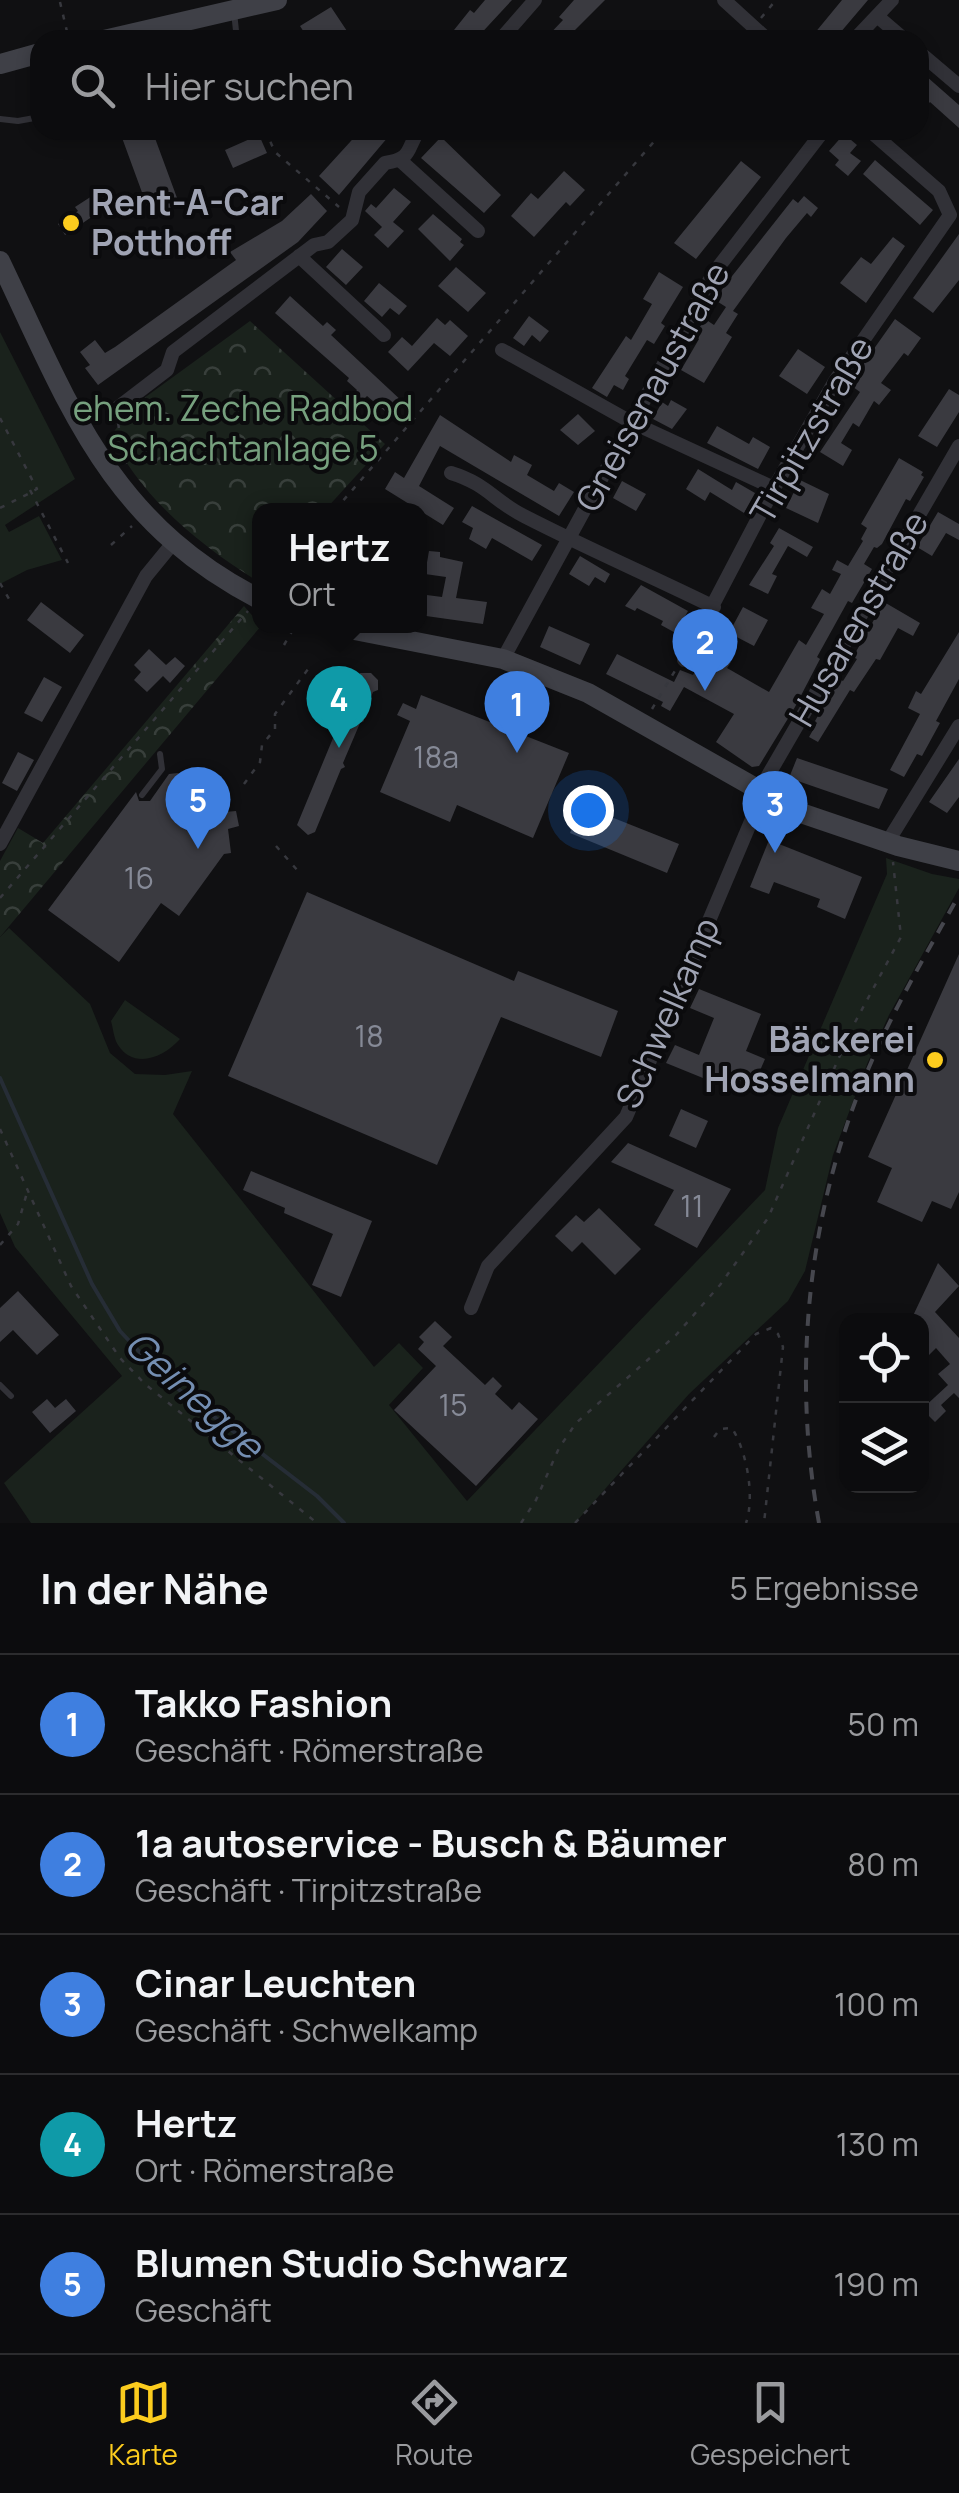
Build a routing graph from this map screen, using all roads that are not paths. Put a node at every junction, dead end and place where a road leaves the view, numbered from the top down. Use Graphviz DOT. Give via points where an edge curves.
graph roads {
  1 [pos="276,0"];
  2 [pos="535,0"];
  3 [pos="724,0"];
  4 [pos="892,0"];
  5 [pos="234,12"];
  6 [pos="877,16"];
  7 [pos="150,30"];
  8 [pos="236,30"];
  9 [pos="509,30"];
  10 [pos="757,30"];
  11 [pos="864,30"];
  12 [pos="893,30"];
  13 [pos="30,56"];
  14 [pos="929,60"];
  15 [pos="0,64"];
  16 [pos="959,86"];
  17 [pos="0,119"];
  18 [pos="30,119"];
  19 [pos="415,140"];
  20 [pos="816,140"];
  21 [pos="881,140"];
  22 [pos="401,161"];
  23 [pos="478,231"];
  24 [pos="299,256"];
  25 [pos="0,261"];
  26 [pos="384,335"];
  27 [pos="502,350"];
  28 [pos="116,409"];
  29 [pos="631,422"];
  30 [pos="959,446"];
  31 [pos="451,473"];
  32 [pos="774,488"];
  33 [pos="569,536"];
  34 [pos="173,543"];
  35 [pos="252,595"];
  36 [pos="714,607"];
  37 [pos="370,633"];
  38 [pos="503,659"];
  39 [pos="684,660"];
  40 [pos="959,726"];
  41 [pos="160,754"];
  42 [pos="761,792"];
  43 [pos="142,795"];
  44 [pos="0,844"];
  45 [pos="890,851"];
  46 [pos="959,861"];
  47 [pos="471,1308"];
  48 [pos="0,1385"];
  49 [pos="11,1396"];
  1 -- 5 [label="main road"];
  2 -- 9 [label="street"];
  3 -- 10 [label="street"];
  4 -- 6 [label="street"];
  5 -- 7 [label="main road"];
  5 -- 8 [label="lane"];
  6 -- 11 [label="street"];
  6 -- 12 [label="street"];
  13 -- 15 [label="main road"];
  14 -- 16 [label="street"];
  17 -- 18 [label="lane"];
  19 -- 22 [label="street"];
  20 -- 29 [label="street, Gneisenaustraße" via="712,274"];
  21 -- 32 [label="street, Tirpitzstraße" via="940,191 950,214 836,381"];
  22 -- 23 [label="street"];
  22 -- 24 [label="street" via="386,163 360,192 352,220"];
  24 -- 26 [label="street"];
  24 -- 28 [label="street" via="173,352 167,370"];
  25 -- 34 [label="main road" via="81,428 143,516"];
  27 -- 29 [label="street"];
  29 -- 32 [label="street"];
  29 -- 33 [label="street, Gneisenaustraße"];
  30 -- 42 [label="street, Husarenstraße"];
  31 -- 33 [label="street" via="476,480 516,512"];
  32 -- 36 [label="street, Tirpitzstraße"];
  33 -- 36 [label="street"];
  33 -- 38 [label="street, Gneisenaustraße"];
  34 -- 35 [label="main road"];
  34 -- 44 [label="street" via="146,576"];
  36 -- 39 [label="street, Tirpitzstraße"];
  37 -- 38 [label="main road"];
  38 -- 42 [label="main road" via="588,693"];
  40 -- 45 [label="street"];
  41 -- 43 [label="lane" via="162,769"];
  42 -- 45 [label="main road"];
  42 -- 47 [label="street, Schwelkamp" via="626,1117 488,1266"];
  45 -- 46 [label="main road"];
  48 -- 49 [label="lane"];
}
